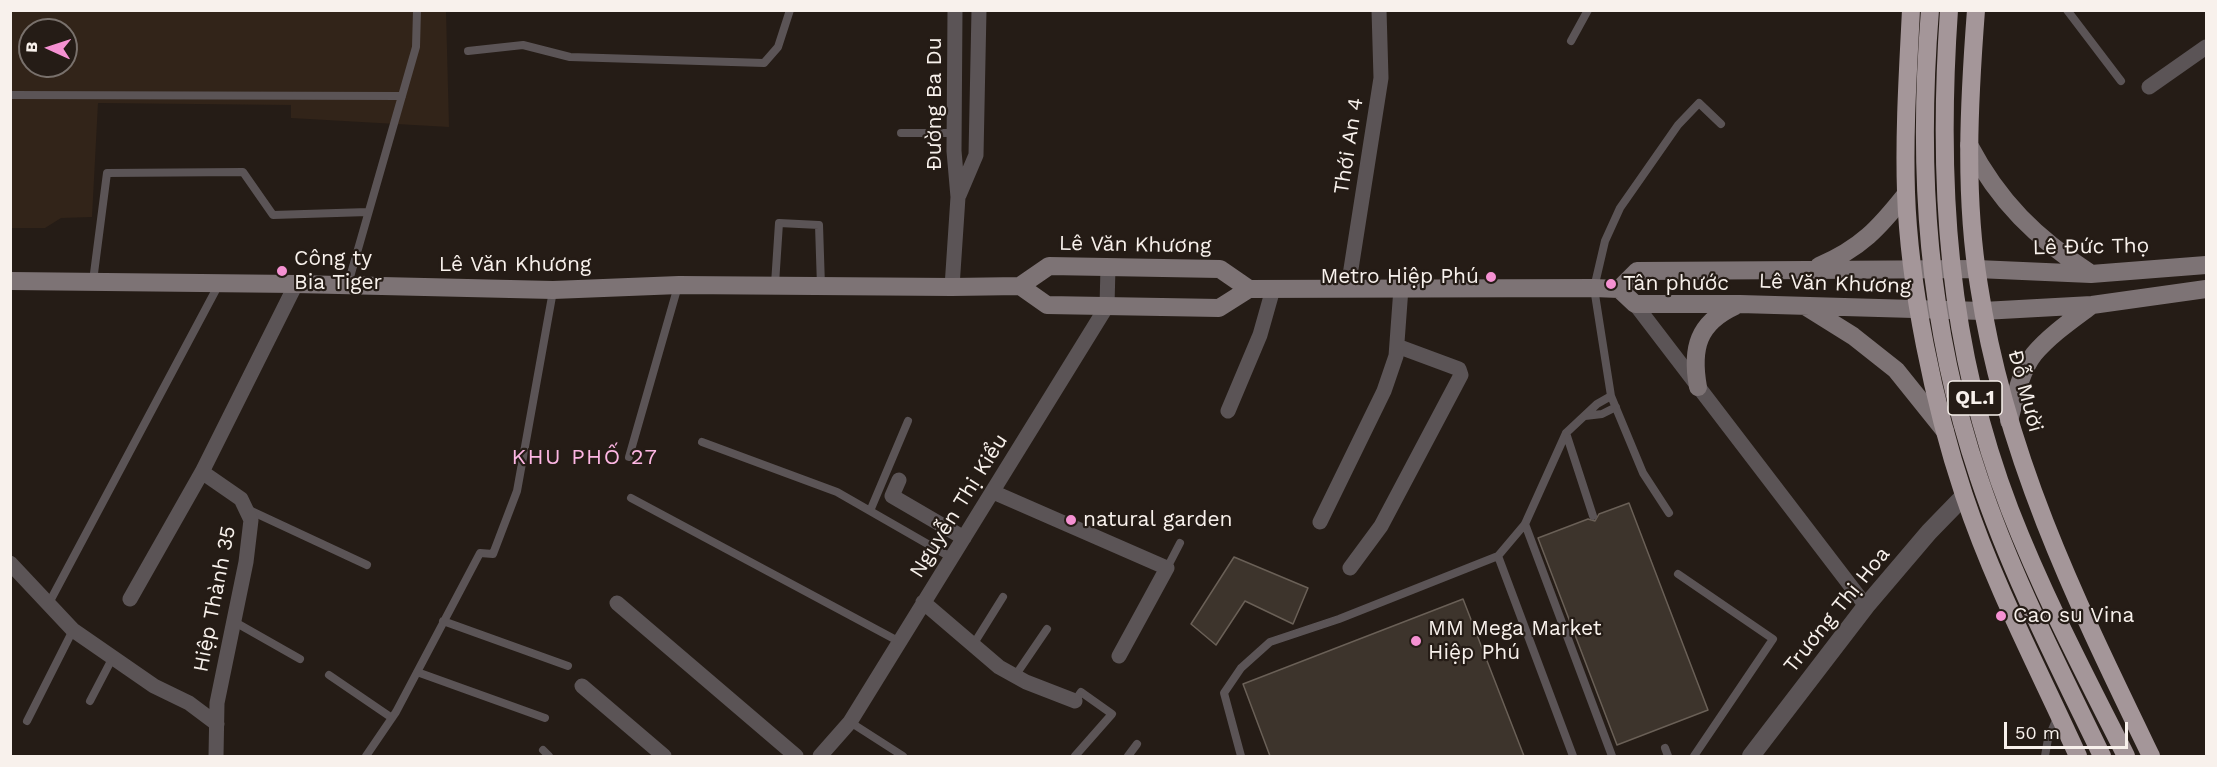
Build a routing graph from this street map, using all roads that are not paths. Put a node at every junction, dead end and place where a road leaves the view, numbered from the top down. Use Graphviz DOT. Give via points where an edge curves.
graph roads {
  1 [pos="417,10"];
  2 [pos="790,10"];
  3 [pos="956,10"];
  4 [pos="979,10"];
  5 [pos="1379,10"];
  6 [pos="1588,10"];
  7 [pos="1911,10"];
  8 [pos="1930,10"];
  9 [pos="1949,10"];
  10 [pos="1976,10"];
  11 [pos="2067,10"];
  12 [pos="1571,41"];
  13 [pos="2206,47"];
  14 [pos="468,51"];
  15 [pos="2121,81"];
  16 [pos="2149,87"];
  17 [pos="10,95"];
  18 [pos="402,96"];
  19 [pos="1721,124"];
  20 [pos="901,133"];
  21 [pos="954,133"];
  22 [pos="1969,145"];
  23 [pos="1906,194"];
  24 [pos="958,197"];
  25 [pos="369,212"];
  26 [pos="1971,212"];
  27 [pos="1908,215"];
  28 [pos="2206,265"];
  29 [pos="1108,267"];
  30 [pos="1914,269"];
  31 [pos="1977,269"];
  32 [pos="1811,270"];
  33 [pos="2091,274"];
  34 [pos="10,281"];
  35 [pos="93,281"];
  36 [pos="219,282"];
  37 [pos="296,284"];
  38 [pos="348,284"];
  39 [pos="679,285"];
  40 [pos="774,286"];
  41 [pos="821,286"];
  42 [pos="1020,286"];
  43 [pos="951,287"];
  44 [pos="1347,288"];
  45 [pos="1401,288"];
  46 [pos="1594,288"];
  47 [pos="1249,289"];
  48 [pos="1273,289"];
  49 [pos="1619,289"];
  50 [pos="2206,289"];
  51 [pos="553,290"];
  52 [pos="1635,304"];
  53 [pos="1740,304"];
  54 [pos="2092,305"];
  55 [pos="1107,306"];
  56 [pos="1803,306"];
  57 [pos="1920,309"];
  58 [pos="1983,311"];
  59 [pos="1397,346"];
  60 [pos="1992,354"];
  61 [pos="1930,364"];
  62 [pos="1698,387"];
  63 [pos="1611,396"];
  64 [pos="1616,407"];
  65 [pos="1228,411"];
  66 [pos="1585,416"];
  67 [pos="908,421"];
  68 [pos="2009,421"];
  69 [pos="1945,431"];
  70 [pos="1566,433"];
  71 [pos="702,442"];
  72 [pos="629,457"];
  73 [pos="202,472"];
  74 [pos="899,480"];
  75 [pos="993,492"];
  76 [pos="1964,496"];
  77 [pos="631,498"];
  78 [pos="245,508"];
  79 [pos="870,511"];
  80 [pos="1669,513"];
  81 [pos="1593,516"];
  82 [pos="1320,522"];
  83 [pos="1525,524"];
  84 [pos="964,538"];
  85 [pos="1180,543"];
  86 [pos="1498,556"];
  87 [pos="952,558"];
  88 [pos="10,563"];
  89 [pos="367,565"];
  90 [pos="1167,568"];
  91 [pos="1350,568"];
  92 [pos="1678,574"];
  93 [pos="1003,597"];
  94 [pos="130,599"];
  95 [pos="923,602"];
  96 [pos="50,603"];
  97 [pos="617,603"];
  98 [pos="1866,606"];
  99 [pos="232,620"];
  100 [pos="443,621"];
  101 [pos="1047,629"];
  102 [pos="73,630"];
  103 [pos="898,641"];
  104 [pos="973,645"];
  105 [pos="1119,656"];
  106 [pos="112,657"];
  107 [pos="300,659"];
  108 [pos="568,666"];
  109 [pos="417,672"];
  110 [pos="329,675"];
  111 [pos="1015,676"];
  112 [pos="582,686"];
  113 [pos="90,701"];
  114 [pos="1075,701"];
  115 [pos="2059,714"];
  116 [pos="392,718"];
  117 [pos="545,718"];
  118 [pos="27,721"];
  119 [pos="850,722"];
  120 [pos="217,724"];
  121 [pos="1137,744"];
  122 [pos="216,756"];
  123 [pos="366,756"];
  124 [pos="664,756"];
  125 [pos="796,756"];
  126 [pos="820,756"];
  127 [pos="903,756"];
  128 [pos="1075,756"];
  129 [pos="1128,756"];
  130 [pos="1241,756"];
  131 [pos="1573,756"];
  132 [pos="1612,756"];
  133 [pos="1694,756"];
  134 [pos="1751,756"];
  135 [pos="2045,756"];
  136 [pos="2078,756"];
  137 [pos="2102,756"];
  138 [pos="2126,756"];
  139 [pos="2151,756"];
  1 -- 18 [label="lane" via="416,46"];
  2 -- 14 [label="lane" via="778,47 764,63 570,57 523,45"];
  3 -- 21 [label="street, Đường Ba Du"];
  4 -- 24 [label="street, Đường Ba Du" via="976,155"];
  5 -- 44 [label="street, Thới An 4" via="1381,78"];
  6 -- 12 [label="lane"];
  7 -- 23 [label="highway, QL.1"];
  8 -- 137 [label="highway, QL.1, bridge" via="1924,145 1932,285 1942,340 1960,418 2000,536"];
  9 -- 138 [label="highway, QL.1, bridge" via="1943,109 1947,223 1953,288 1976,404 2026,548"];
  10 -- 22 [label="highway, Đỗ Mười / QL.1"];
  11 -- 15 [label="lane"];
  13 -- 16 [label="street"];
  17 -- 18 [label="lane"];
  18 -- 25 [label="lane"];
  19 -- 46 [label="lane" via="1699,104 1678,125 1620,208 1605,241"];
  20 -- 21 [label="lane"];
  21 -- 24 [label="street, Đường Ba Du"];
  22 -- 26 [label="highway, Đỗ Mười / QL.1"];
  22 -- 33 [label="main road" via="2012,211 2056,251"];
  23 -- 27 [label="highway, QL.1"];
  23 -- 32 [label="main road" via="1874,234 1847,255"];
  24 -- 43 [label="street, Đường Ba Du"];
  25 -- 35 [label="lane" via="273,215 243,172 107,173"];
  25 -- 38 [label="lane"];
  26 -- 27 [label="highway"];
  26 -- 31 [label="highway, Đỗ Mười / QL.1"];
  27 -- 30 [label="highway, QL.1"];
  28 -- 33 [label="main road, Lê Đức Thọ"];
  29 -- 42 [label="main road, Lê Văn Khương" via="1049,266"];
  29 -- 47 [label="main road, Lê Văn Khương" via="1220,269"];
  29 -- 55 [label="street"];
  30 -- 31 [label="main road, Lê Văn Khương"];
  30 -- 32 [label="main road, Lê Văn Khương"];
  30 -- 57 [label="highway, QL.1"];
  31 -- 33 [label="main road, Lê Đức Thọ"];
  31 -- 58 [label="highway, Đỗ Mười / QL.1"];
  32 -- 49 [label="main road, Lê Văn Khương" via="1637,271"];
  34 -- 35 [label="main road, Lê Văn Khương"];
  35 -- 36 [label="main road, Lê Văn Khương"];
  36 -- 37 [label="main road, Lê Văn Khương"];
  36 -- 96 [label="lane"];
  37 -- 38 [label="main road, Lê Văn Khương"];
  37 -- 73 [label="street"];
  38 -- 51 [label="main road, Lê Văn Khương"];
  39 -- 40 [label="main road, Lê Văn Khương"];
  39 -- 51 [label="main road, Lê Văn Khương"];
  39 -- 72 [label="lane"];
  40 -- 41 [label="main road, Lê Văn Khương"];
  40 -- 41 [label="lane" via="779,223 819,225"];
  41 -- 43 [label="main road, Lê Văn Khương"];
  42 -- 43 [label="main road, Lê Văn Khương"];
  42 -- 55 [label="main road" via="1047,305"];
  44 -- 45 [label="main road"];
  44 -- 48 [label="main road"];
  45 -- 46 [label="main road"];
  45 -- 59 [label="street"];
  46 -- 49 [label="main road"];
  46 -- 63 [label="lane"];
  47 -- 48 [label="main road"];
  47 -- 55 [label="main road" via="1219,308"];
  48 -- 65 [label="street" via="1260,335"];
  49 -- 52 [label="main road"];
  50 -- 54 [label="main road"];
  51 -- 100 [label="lane" via="517,491 493,554 480,553"];
  52 -- 53 [label="main road, Lê Văn Khương"];
  52 -- 62 [label="street"];
  53 -- 56 [label="main road, Lê Văn Khương"];
  53 -- 62 [label="main road" via="1716,315 1701,332 1694,362"];
  54 -- 58 [label="main road"];
  54 -- 68 [label="main road" via="2033,355"];
  55 -- 75 [label="street, Nguyễn Thị Kiểu"];
  56 -- 57 [label="main road, Lê Văn Khương"];
  56 -- 69 [label="main road" via="1853,336 1896,370"];
  57 -- 58 [label="main road, Lê Văn Khương"];
  57 -- 61 [label="highway, QL.1"];
  58 -- 60 [label="highway, Đỗ Mười / QL.1"];
  59 -- 82 [label="street" via="1384,391"];
  59 -- 91 [label="street" via="1460,369 1461,375 1381,526"];
  60 -- 61 [label="highway"];
  60 -- 68 [label="highway, Đỗ Mười / QL.1"];
  61 -- 69 [label="highway, QL.1"];
  62 -- 98 [label="street"];
  63 -- 64 [label="lane"];
  63 -- 66 [label="lane"];
  64 -- 66 [label="lane"];
  64 -- 80 [label="lane" via="1643,473"];
  66 -- 70 [label="lane"];
  67 -- 79 [label="lane"];
  68 -- 139 [label="highway, Đỗ Mười / QL.1" via="2043,523"];
  69 -- 76 [label="highway, QL.1"];
  70 -- 81 [label="lane"];
  70 -- 83 [label="lane"];
  71 -- 79 [label="lane" via="837,492"];
  73 -- 78 [label="street, Hiệp Thành 35" via="241,499"];
  73 -- 94 [label="street"];
  74 -- 84 [label="street" via="892,496"];
  75 -- 84 [label="street, Nguyễn Thị Kiểu"];
  75 -- 90 [label="street"];
  76 -- 98 [label="street, Trương Thị Hoa"];
  76 -- 115 [label="highway, QL.1" via="2017,628"];
  77 -- 103 [label="lane"];
  78 -- 89 [label="lane"];
  78 -- 99 [label="street, Hiệp Thành 35" via="251,520"];
  79 -- 87 [label="lane"];
  83 -- 86 [label="lane"];
  83 -- 132 [label="lane"];
  84 -- 87 [label="street, Nguyễn Thị Kiểu"];
  85 -- 90 [label="lane"];
  86 -- 130 [label="lane" via="1270,642 1241,668 1224,693"];
  86 -- 131 [label="lane"];
  87 -- 95 [label="street, Nguyễn Thị Kiểu"];
  88 -- 96 [label="street"];
  90 -- 105 [label="street"];
  92 -- 133 [label="lane" via="1773,639"];
  93 -- 104 [label="lane"];
  95 -- 103 [label="street, Nguyễn Thị Kiểu"];
  95 -- 104 [label="street"];
  96 -- 102 [label="street"];
  97 -- 125 [label="street"];
  98 -- 134 [label="street, Trương Thị Hoa"];
  99 -- 107 [label="lane"];
  99 -- 120 [label="street, Hiệp Thành 35"];
  100 -- 108 [label="lane"];
  100 -- 109 [label="lane"];
  101 -- 111 [label="lane"];
  102 -- 106 [label="street"];
  102 -- 118 [label="lane"];
  103 -- 119 [label="street, Nguyễn Thị Kiểu"];
  104 -- 111 [label="street"];
  106 -- 113 [label="lane"];
  106 -- 120 [label="street"];
  109 -- 116 [label="lane"];
  109 -- 117 [label="lane"];
  110 -- 116 [label="lane"];
  111 -- 114 [label="street"];
  112 -- 124 [label="street"];
  114 -- 128 [label="lane" via="1081,692 1112,714"];
  115 -- 135 [label="lane"];
  115 -- 136 [label="highway, QL.1"];
  116 -- 123 [label="lane"];
  119 -- 126 [label="street, Nguyễn Thị Kiểu"];
  119 -- 127 [label="lane"];
  120 -- 122 [label="street, Hiệp Thành 35"];
  121 -- 129 [label="lane"];
}
